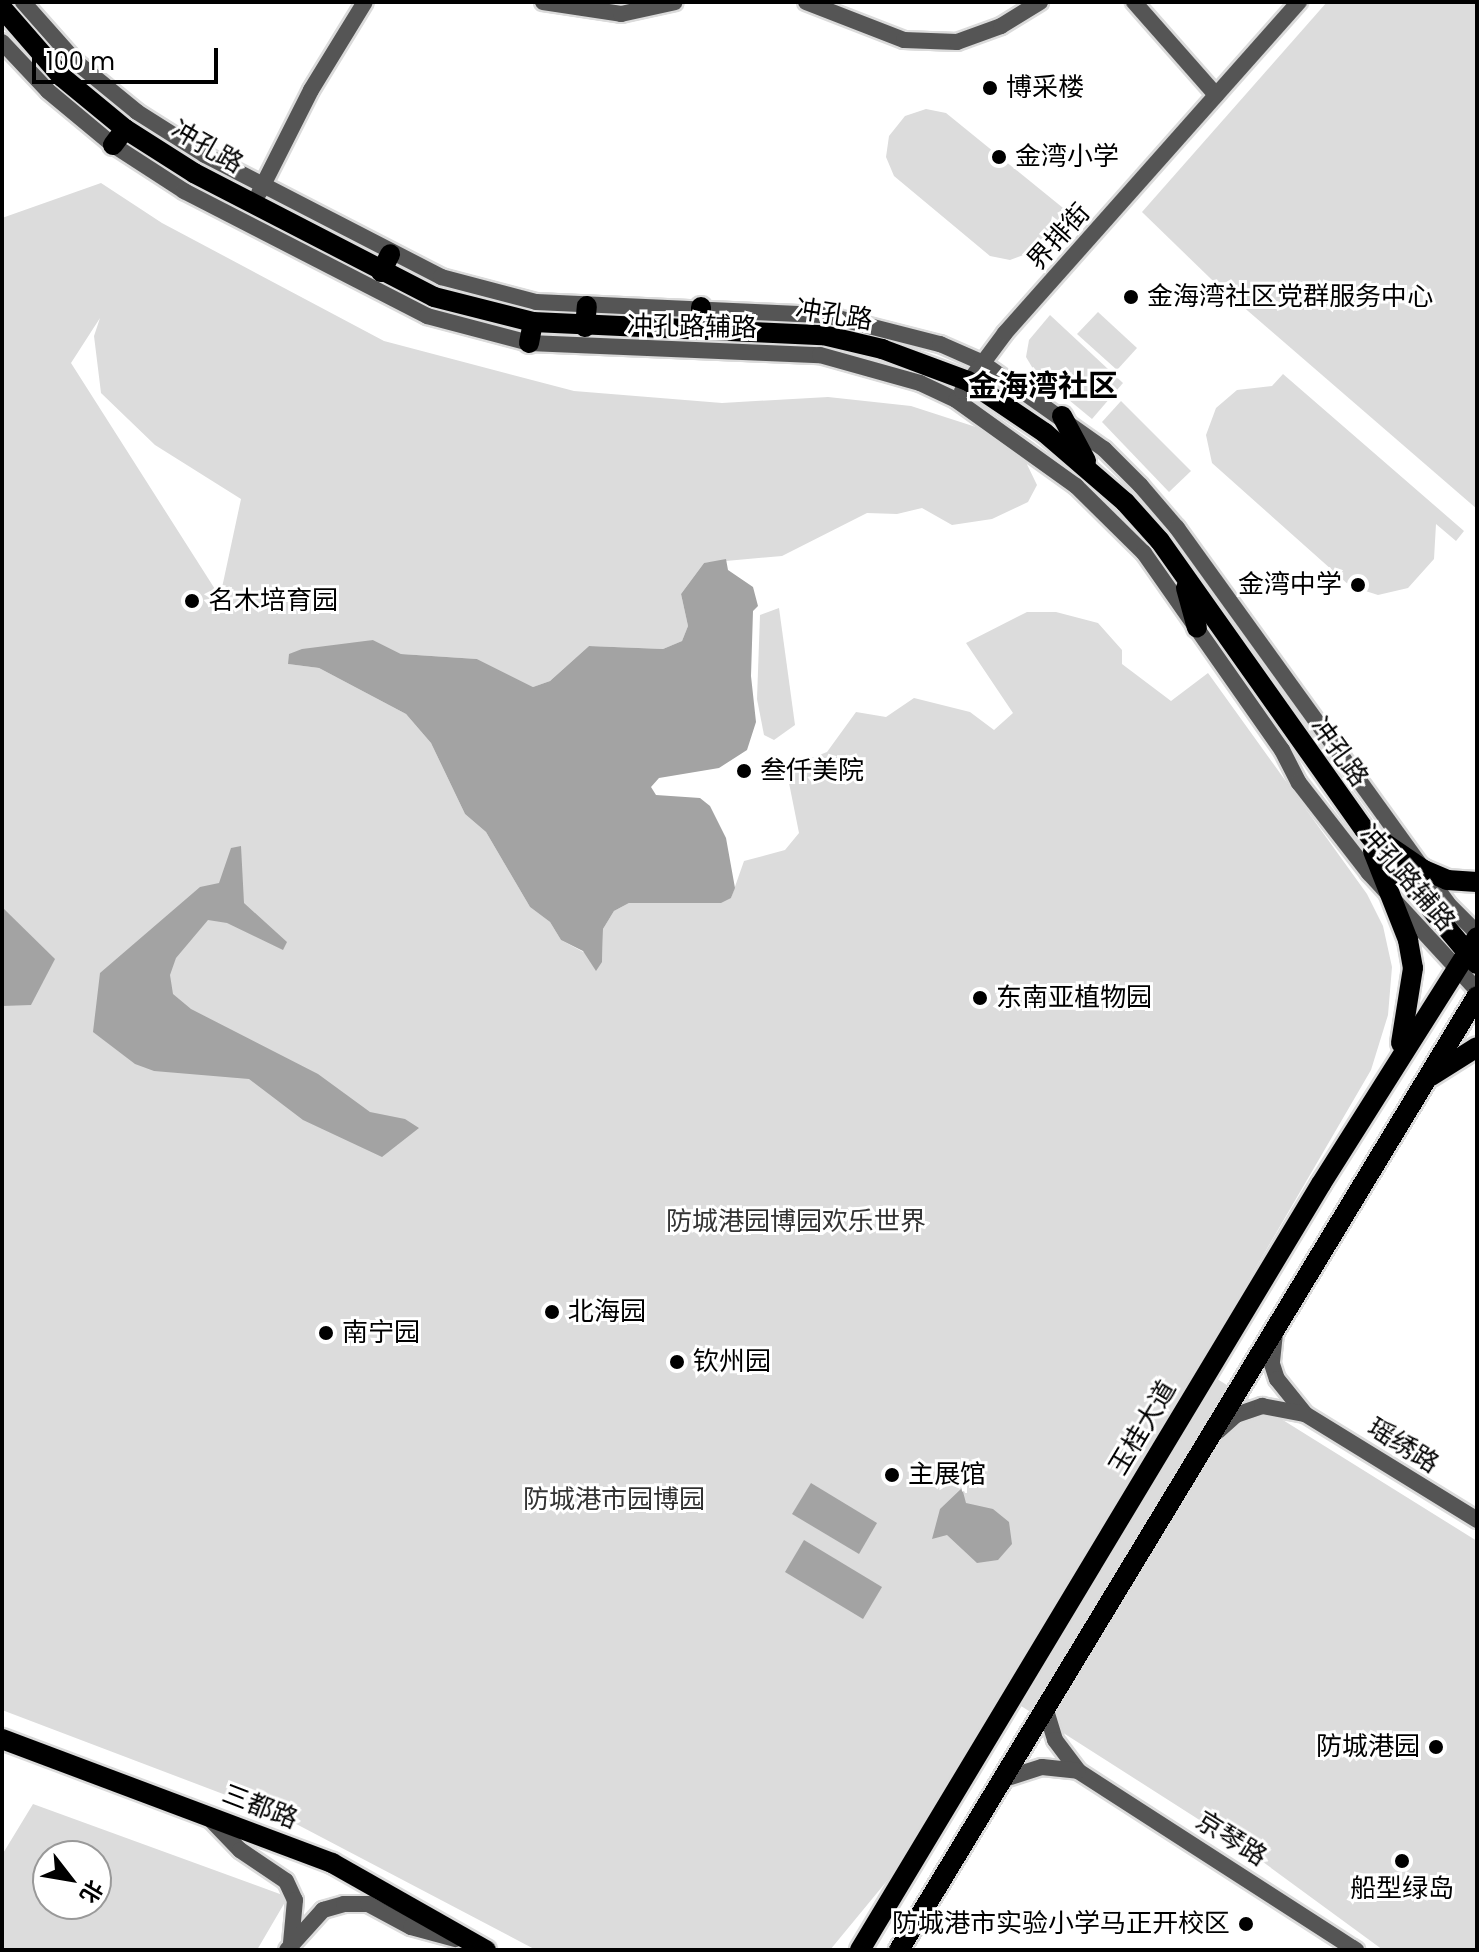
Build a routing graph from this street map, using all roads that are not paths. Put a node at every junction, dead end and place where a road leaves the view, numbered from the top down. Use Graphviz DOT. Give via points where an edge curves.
graph roads {
  1 [pos="23,2"];
  2 [pos="365,2"];
  3 [pos="543,2"];
  4 [pos="675,2"];
  5 [pos="806,2"];
  6 [pos="1040,2"];
  7 [pos="1134,2"];
  8 [pos="1299,2"];
  9 [pos="2,8"];
  10 [pos="2,42"];
  11 [pos="1216,95"];
  12 [pos="119,137"];
  13 [pos="253,203"];
  14 [pos="386,263"];
  15 [pos="586,317"];
  16 [pos="701,317"];
  17 [pos="531,332"];
  18 [pos="981,362"];
  19 [pos="968,381"];
  20 [pos="956,400"];
  21 [pos="1062,416"];
  22 [pos="1090,468"];
  23 [pos="1181,572"];
  24 [pos="1197,628"];
  25 [pos="1364,829"];
  26 [pos="1424,870"];
  27 [pos="1477,882"];
  28 [pos="1395,903"];
  29 [pos="1470,951"];
  30 [pos="1477,990"];
  31 [pos="1477,996"];
  32 [pos="1477,1047"];
  33 [pos="1396,1064"];
  34 [pos="1421,1083"];
  35 [pos="1299,1220"];
  36 [pos="1328,1237"];
  37 [pos="1276,1324"];
  38 [pos="1305,1414"];
  39 [pos="1175,1427"];
  40 [pos="1204,1443"];
  41 [pos="1477,1520"];
  42 [pos="1045,1707"];
  43 [pos="2,1739"];
  44 [pos="1078,1771"];
  45 [pos="1001,1780"];
  46 [pos="205,1814"];
  47 [pos="905,1875"];
  48 [pos="934,1892"];
  49 [pos="289,1946"];
  50 [pos="480,1947"];
  51 [pos="860,1950"];
  52 [pos="899,1950"];
  53 [pos="1356,1950"];
  1 -- 13 [label="street, 冲孔路辅路" via="76,62"];
  2 -- 13 [label="street" via="311,90"];
  3 -- 4 [label="street" via="621,14"];
  5 -- 6 [label="street" via="904,40 957,42 1001,26"];
  7 -- 11 [label="street"];
  8 -- 11 [label="street, 界排街"];
  9 -- 12 [label="main road, 冲孔路"];
  10 -- 12 [label="street" via="48,91"];
  11 -- 18 [label="street, 界排街"];
  12 -- 13 [label="main road, 冲孔路"];
  13 -- 14 [label="main road, 冲孔路"];
  13 -- 17 [label="street, 冲孔路辅路" via="427,316"];
  14 -- 15 [label="street"];
  14 -- 17 [label="main road, 冲孔路" via="434,297"];
  15 -- 16 [label="main road, 冲孔路"];
  15 -- 17 [label="main road, 冲孔路"];
  16 -- 18 [label="street, 冲孔路辅路" via="826,315 911,335"];
  16 -- 19 [label="main road, 冲孔路" via="882,349"];
  17 -- 20 [label="street, 冲孔路辅路" via="820,355 920,383"];
  18 -- 19 [label="street, 界排街"];
  18 -- 21 [label="street, 冲孔路辅路"];
  19 -- 20 [label="street, 界排街"];
  19 -- 22 [label="main road, 冲孔路"];
  20 -- 24 [label="street, 冲孔路辅路" via="1033,450 1112,518"];
  21 -- 22 [label="main road"];
  21 -- 26 [label="street, 冲孔路辅路" via="1104,449 1177,528"];
  22 -- 23 [label="main road, 冲孔路"];
  23 -- 24 [label="main road"];
  23 -- 25 [label="main road, 冲孔路"];
  24 -- 28 [label="street, 冲孔路辅路" via="1299,783"];
  25 -- 26 [label="main road"];
  25 -- 28 [label="main road"];
  25 -- 29 [label="main road, 冲孔路"];
  26 -- 27 [label="main road" via="1447,880"];
  26 -- 29 [label="street, 冲孔路辅路"];
  28 -- 29 [label="street, 冲孔路辅路"];
  28 -- 33 [label="main road" via="1413,968"];
  29 -- 30 [label="street, 冲孔路辅路"];
  29 -- 33 [label="main road, 玉桂大道"];
  31 -- 34 [label="main road"];
  32 -- 34 [label="main road"];
  33 -- 35 [label="main road, 玉桂大道"];
  34 -- 36 [label="main road"];
  35 -- 36 [label="main road"];
  35 -- 39 [label="main road, 玉桂大道"];
  36 -- 37 [label="main road"];
  37 -- 38 [label="street" via="1274,1372"];
  37 -- 40 [label="main road"];
  38 -- 40 [label="street" via="1262,1406 1236,1415"];
  38 -- 41 [label="street, 瑶绣路"];
  39 -- 40 [label="main road"];
  39 -- 47 [label="main road, 玉桂大道"];
  40 -- 42 [label="main road"];
  42 -- 44 [label="street" via="1055,1740"];
  42 -- 45 [label="main road"];
  43 -- 46 [label="main road, 三都路"];
  44 -- 45 [label="street" via="1042,1767"];
  44 -- 53 [label="street, 京琴路"];
  45 -- 48 [label="main road"];
  46 -- 49 [label="street" via="240,1850 286,1881 295,1900"];
  46 -- 50 [label="main road, 三都路" via="332,1863"];
  47 -- 48 [label="main road"];
  47 -- 51 [label="main road, 玉桂大道"];
  48 -- 52 [label="main road"];
  49 -- 50 [label="street" via="323,1910 368,1904 411,1927"];
}
